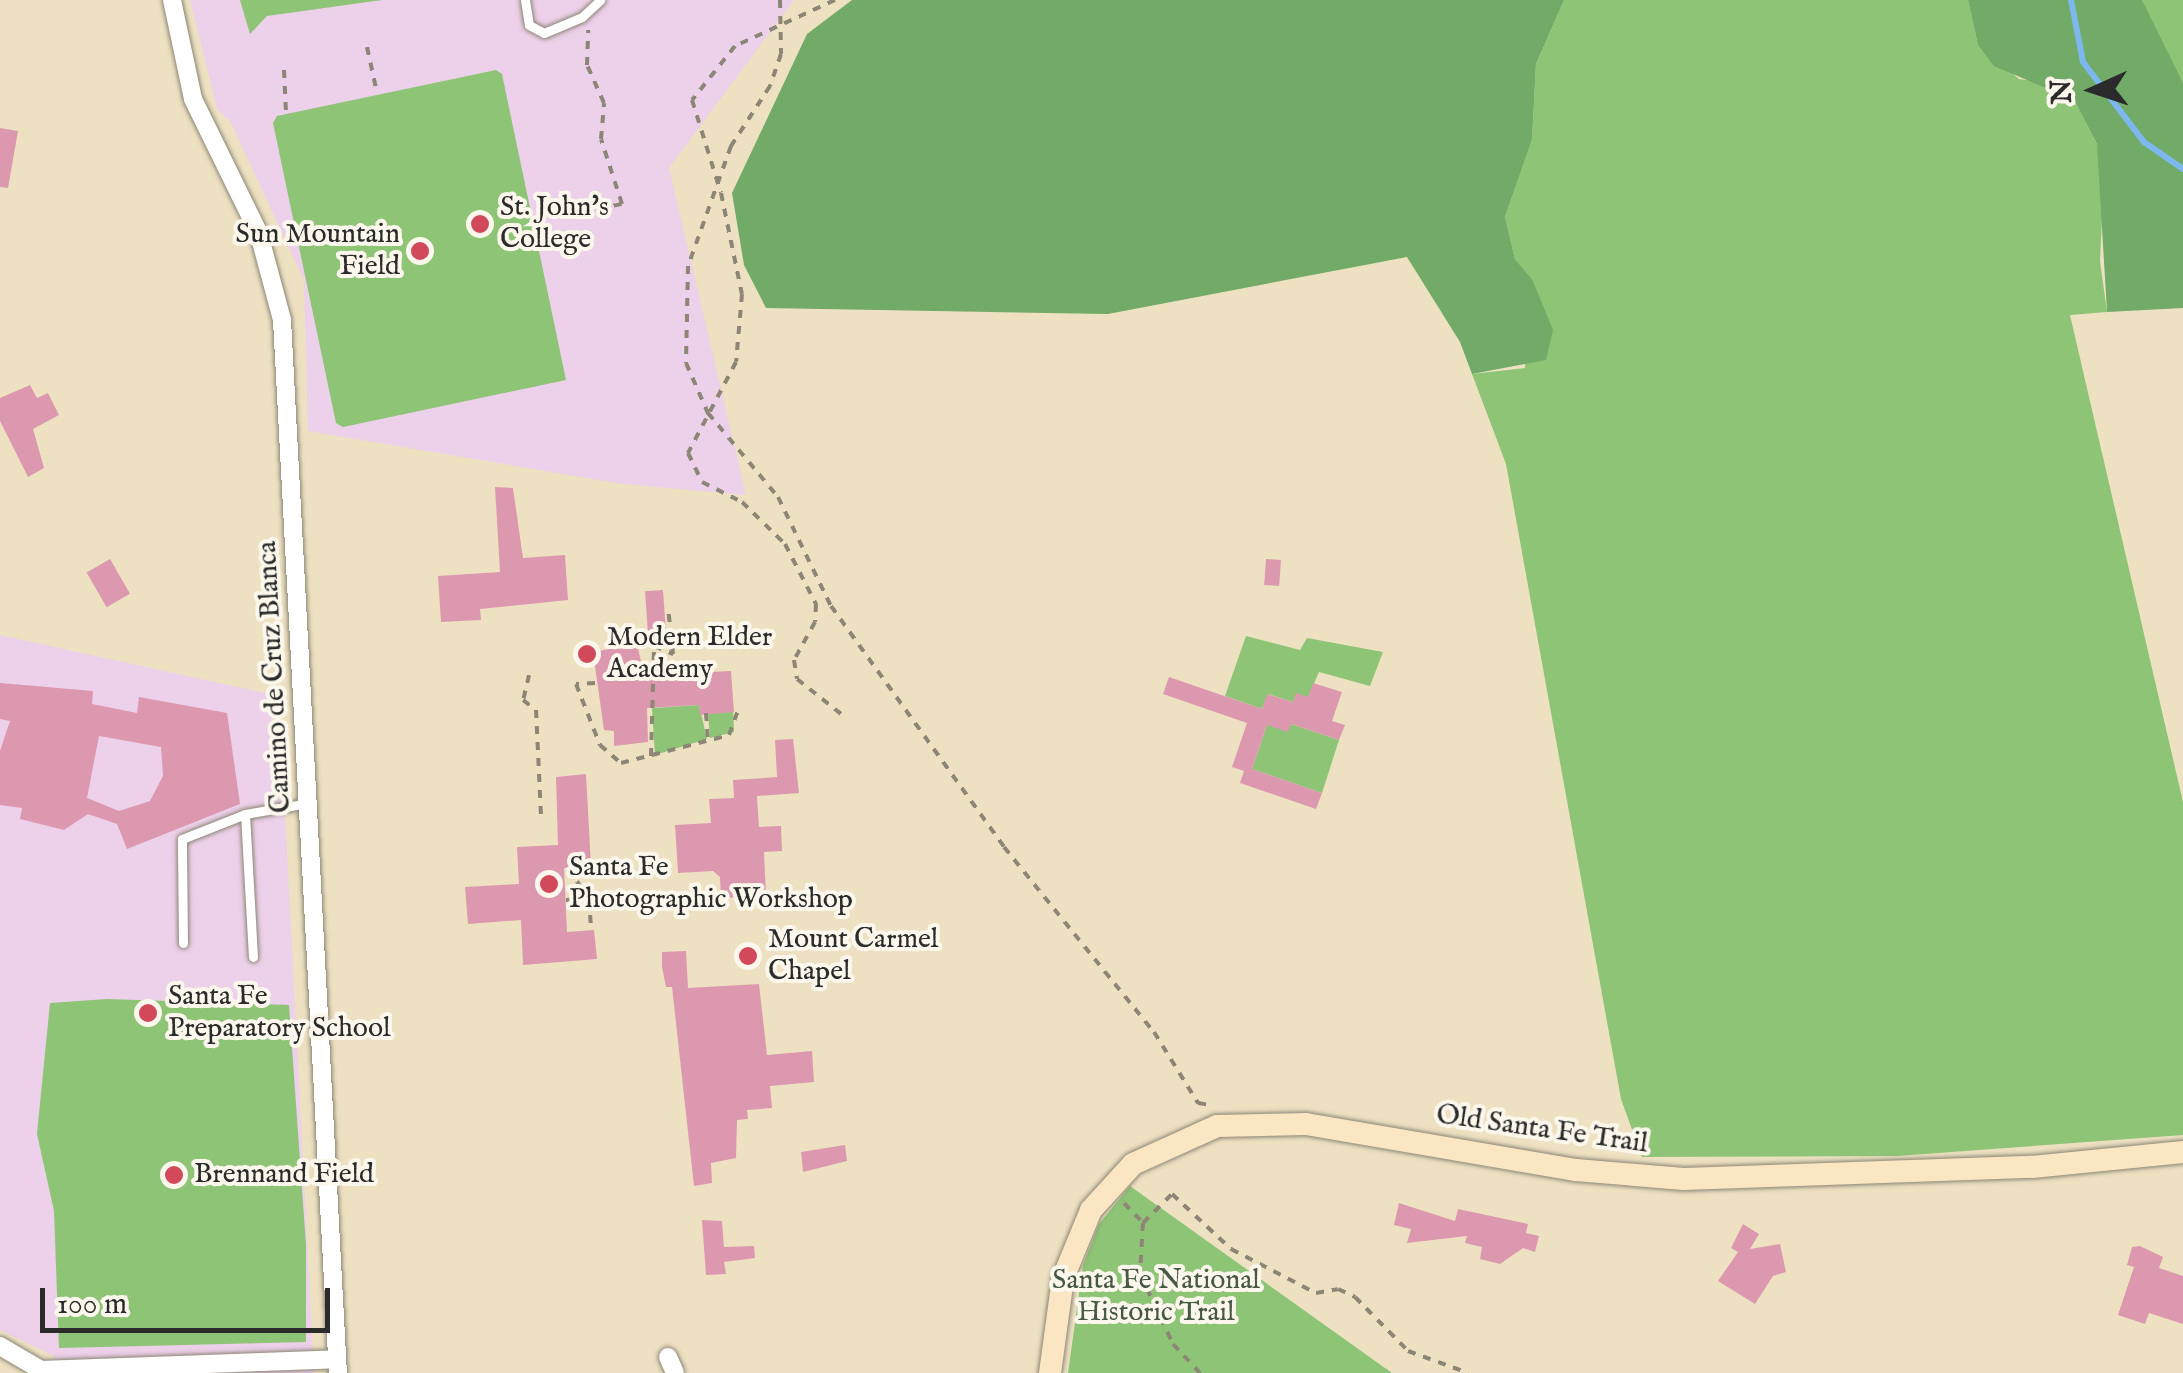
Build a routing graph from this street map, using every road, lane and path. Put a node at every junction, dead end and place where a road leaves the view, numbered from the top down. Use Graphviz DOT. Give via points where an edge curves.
graph roads {
  1 [pos="172,0"];
  2 [pos="526,0"];
  3 [pos="600,0"];
  4 [pos="780,0"];
  5 [pos="835,0"];
  6 [pos="598,16"];
  7 [pos="782,23"];
  8 [pos="368,47"];
  9 [pos="284,70"];
  10 [pos="376,93"];
  11 [pos="286,112"];
  12 [pos="719,186"];
  13 [pos="535,220"];
  14 [pos="708,413"];
  15 [pos="668,607"];
  16 [pos="529,675"];
  17 [pos="595,684"];
  18 [pos="738,710"];
  19 [pos="706,713"];
  20 [pos="845,717"];
  21 [pos="708,739"];
  22 [pos="651,756"];
  23 [pos="309,803"];
  24 [pos="246,814"];
  25 [pos="541,817"];
  26 [pos="568,868"];
  27 [pos="602,898"];
  28 [pos="589,899"];
  29 [pos="566,900"];
  30 [pos="591,930"];
  31 [pos="183,943"];
  32 [pos="253,958"];
  33 [pos="1210,1105"];
  34 [pos="2183,1152"];
  35 [pos="1121,1196"];
  36 [pos="1142,1222"];
  37 [pos="0,1346"];
  38 [pos="338,1366"];
  39 [pos="41,1371"];
  40 [pos="1050,1373"];
  41 [pos="1200,1373"];
  42 [pos="1468,1373"];
  1 -- 23 [label="street, Camino de Cruz Blanca" via="193,99 259,234 282,320"];
  2 -- 3 [label="lane" via="529,25 544,33 582,17"];
  4 -- 7 [label="path"];
  5 -- 7 [label="path"];
  6 -- 13 [label="path" via="584,48 604,103 601,139 622,204"];
  7 -- 12 [label="path" via="770,86 731,146"];
  7 -- 12 [label="path" via="735,46 692,100"];
  8 -- 10 [label="path"];
  9 -- 11 [label="path"];
  12 -- 14 [label="path" via="742,294 741,328 736,362"];
  12 -- 14 [label="path" via="688,266 686,363"];
  14 -- 20 [label="path" via="689,443 694,474 742,502 785,544 816,604 815,622 794,660 797,680"];
  14 -- 33 [label="path" via="746,463 763,474 831,606 1004,846 1154,1032 1198,1103"];
  15 -- 22 [label="path" via="673,654 654,646"];
  16 -- 25 [label="path" via="523,694 536,710"];
  17 -- 22 [label="path" via="576,684 609,757 632,764"];
  18 -- 21 [label="path" via="734,732"];
  19 -- 21 [label="path"];
  21 -- 22 [label="path"];
  23 -- 24 [label="lane"];
  23 -- 38 [label="street, Camino de Cruz Blanca"];
  24 -- 31 [label="lane" via="182,838"];
  24 -- 32 [label="lane"];
  26 -- 28 [label="path"];
  27 -- 28 [label="path"];
  28 -- 29 [label="path"];
  28 -- 30 [label="path"];
  34 -- 40 [label="street, Old Santa Fe Trail" via="2066,1165 1714,1179 1576,1170 1279,1122 1218,1126 1133,1164 1090,1210 1070,1252"];
  35 -- 36 [label="path"];
  36 -- 41 [label="path" via="1140,1274 1173,1344"];
  36 -- 42 [label="path" via="1172,1194 1231,1249 1316,1293 1338,1289 1355,1297 1408,1351"];
  37 -- 39 [label="street"];
  38 -- 39 [label="street"];
}
